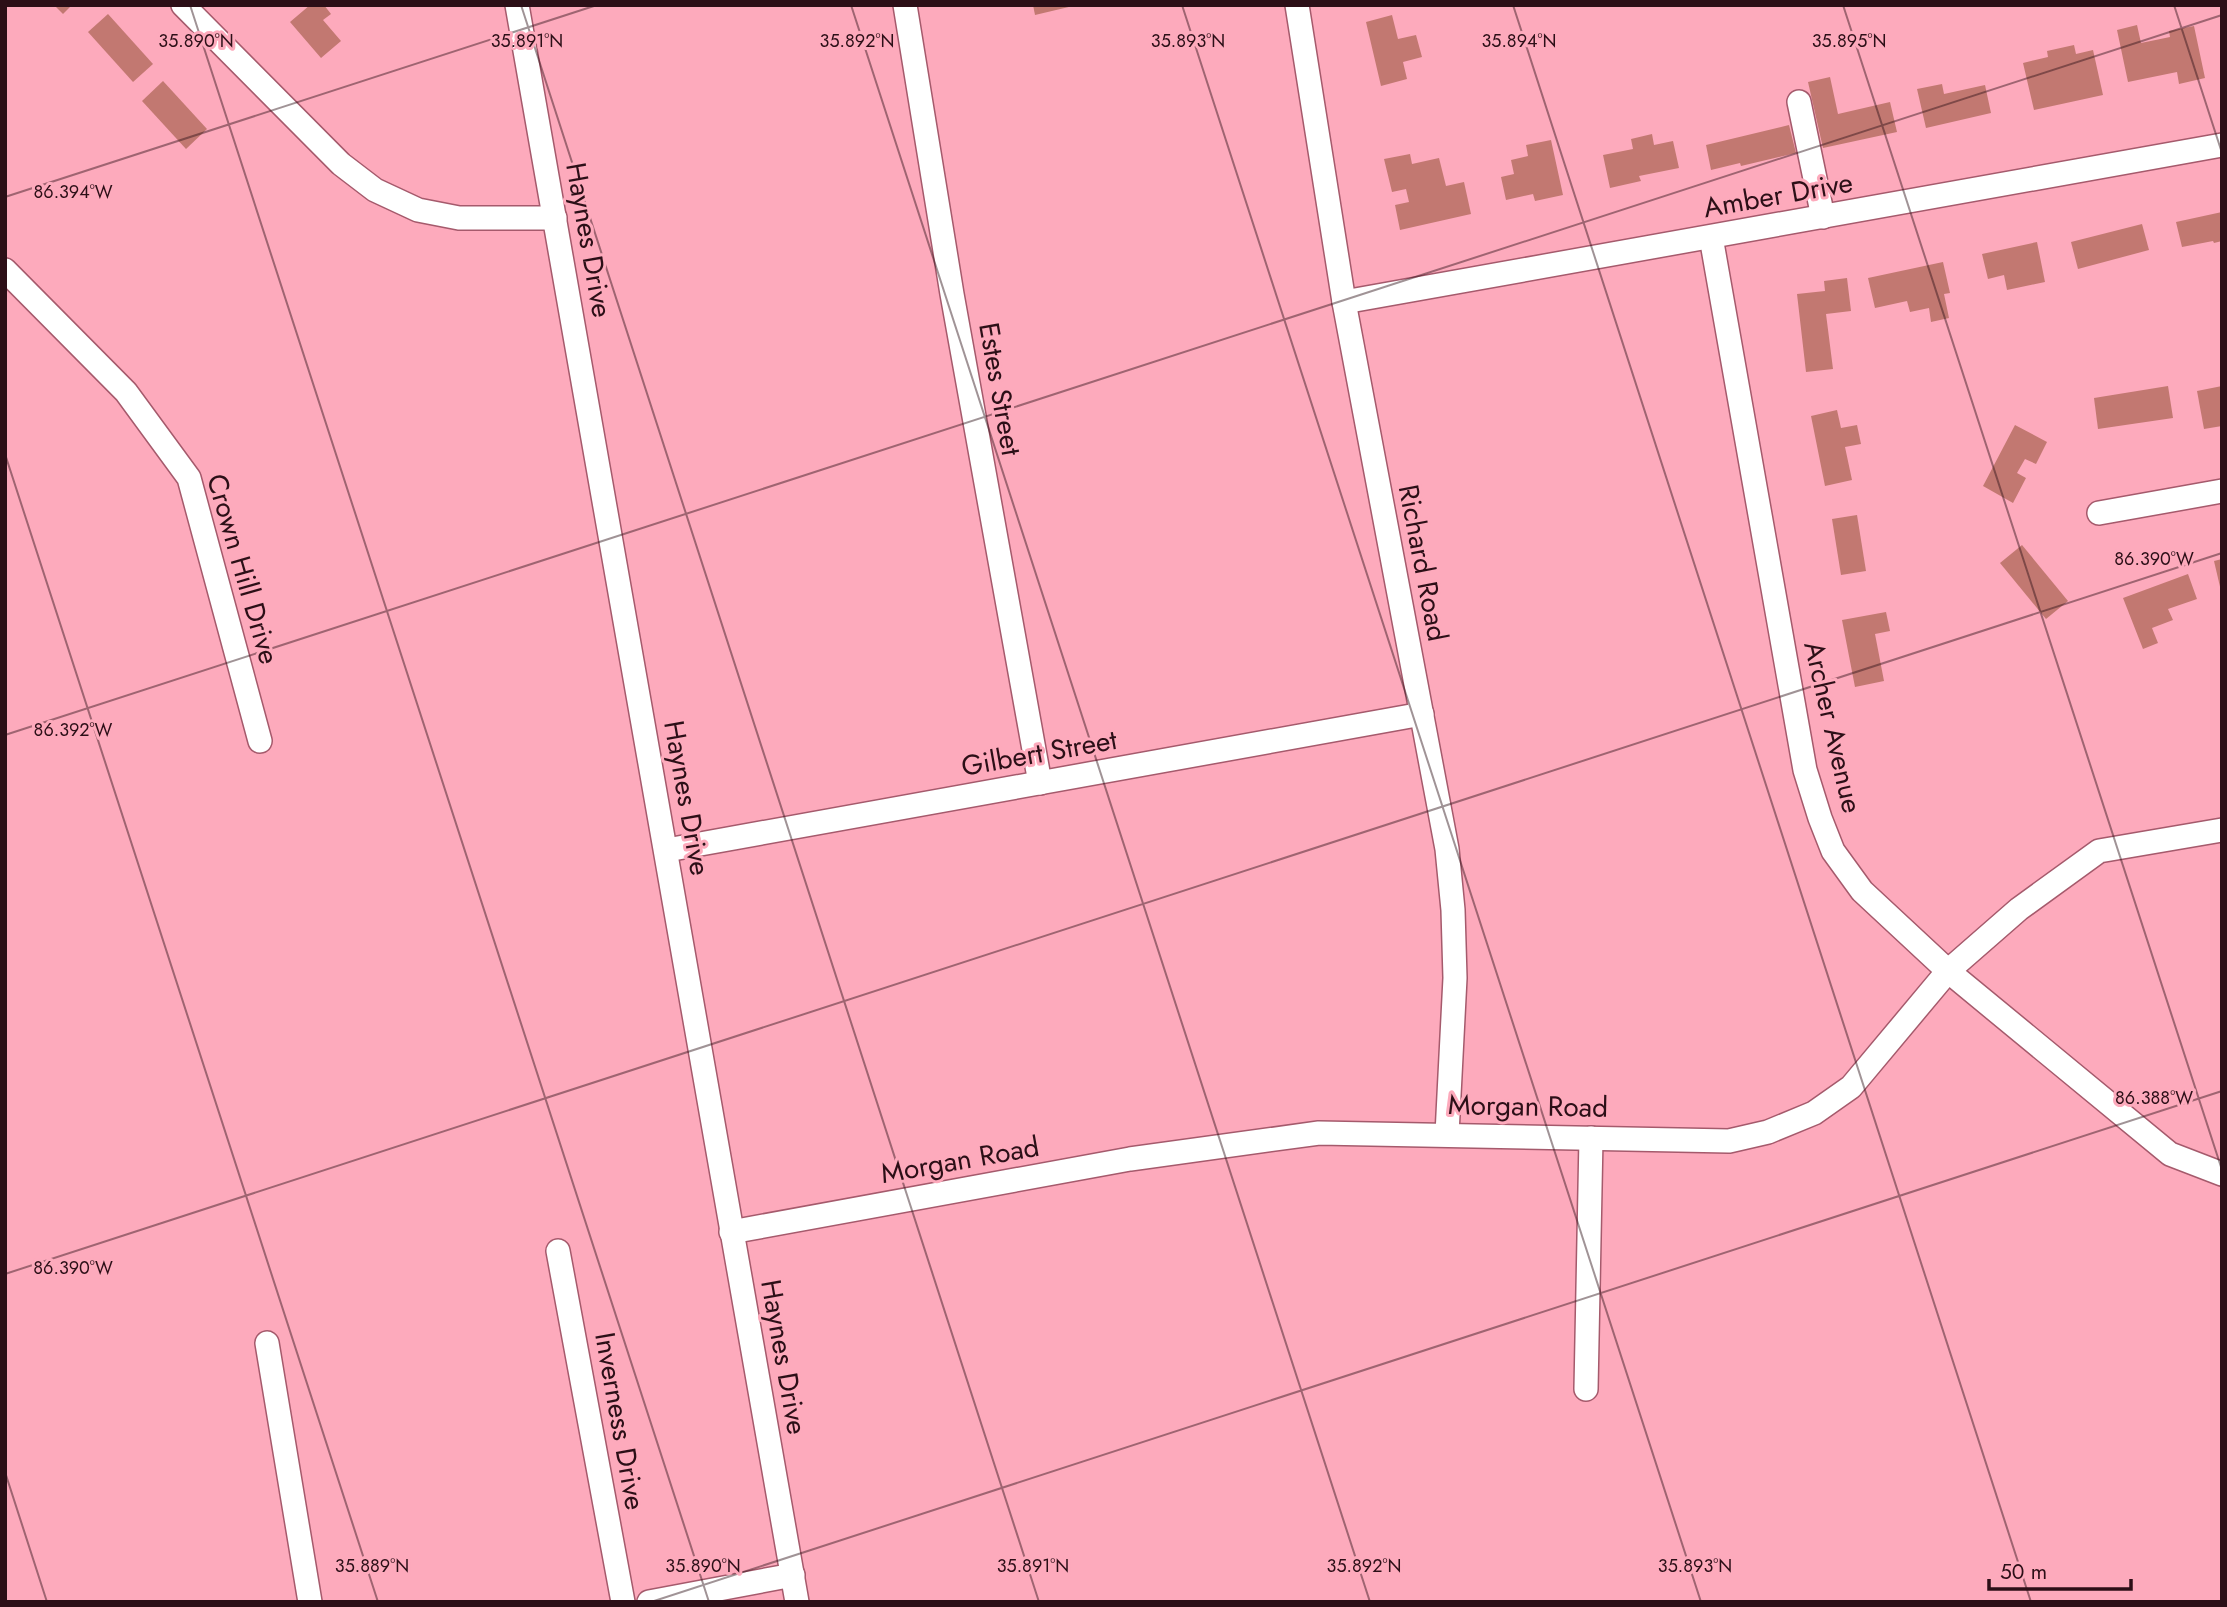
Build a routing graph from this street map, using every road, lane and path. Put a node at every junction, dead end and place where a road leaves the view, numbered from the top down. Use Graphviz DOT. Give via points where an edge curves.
graph roads {
  1 [pos="183,5"];
  2 [pos="517,5"];
  3 [pos="905,5"];
  4 [pos="1297,5"];
  5 [pos="1799,102"];
  6 [pos="2222,145"];
  7 [pos="1823,217"];
  8 [pos="555,218"];
  9 [pos="1711,237"];
  10 [pos="5,270"];
  11 [pos="1345,302"];
  12 [pos="2222,491"];
  13 [pos="2099,513"];
  14 [pos="1422,714"];
  15 [pos="260,741"];
  16 [pos="1040,783"];
  17 [pos="2222,830"];
  18 [pos="667,850"];
  19 [pos="1948,971"];
  20 [pos="1447,1134"];
  21 [pos="1591,1138"];
  22 [pos="2222,1174"];
  23 [pos="731,1232"];
  24 [pos="558,1251"];
  25 [pos="267,1343"];
  26 [pos="1586,1389"];
  27 [pos="793,1575"];
  28 [pos="310,1602"];
  29 [pos="623,1602"];
  30 [pos="649,1602"];
  31 [pos="797,1602"];
  1 -- 8 [label="street" via="341,164 375,190 418,210 459,218"];
  2 -- 8 [label="street, Haynes Drive"];
  3 -- 16 [label="street, Estes Street"];
  4 -- 11 [label="street, Richard Road"];
  5 -- 7 [label="street"];
  6 -- 7 [label="street, Amber Drive"];
  7 -- 9 [label="street, Amber Drive"];
  8 -- 18 [label="street, Haynes Drive"];
  9 -- 11 [label="street, Amber Drive"];
  9 -- 19 [label="street, Archer Avenue" via="1805,770 1819,818 1833,851 1862,891"];
  10 -- 15 [label="street, Crown Hill Drive" via="126,392 189,478"];
  11 -- 14 [label="street, Richard Road"];
  12 -- 13 [label="street"];
  14 -- 16 [label="street, Gilbert Street"];
  14 -- 20 [label="street, Richard Road" via="1447,849 1453,910 1455,978"];
  16 -- 18 [label="street, Gilbert Street"];
  17 -- 19 [label="street, Morgan Road" via="2099,851 2019,909"];
  18 -- 23 [label="street, Haynes Drive"];
  19 -- 21 [label="street, Morgan Road" via="1851,1087 1814,1113 1768,1132 1729,1141"];
  19 -- 22 [label="street, Archer Avenue" via="2170,1154"];
  20 -- 21 [label="street, Morgan Road"];
  20 -- 23 [label="street, Morgan Road" via="1319,1133 1130,1159"];
  21 -- 26 [label="street"];
  23 -- 27 [label="street, Haynes Drive"];
  24 -- 29 [label="street, Inverness Drive"];
  25 -- 28 [label="street"];
  27 -- 30 [label="street"];
  27 -- 31 [label="street, Haynes Drive"];
}
